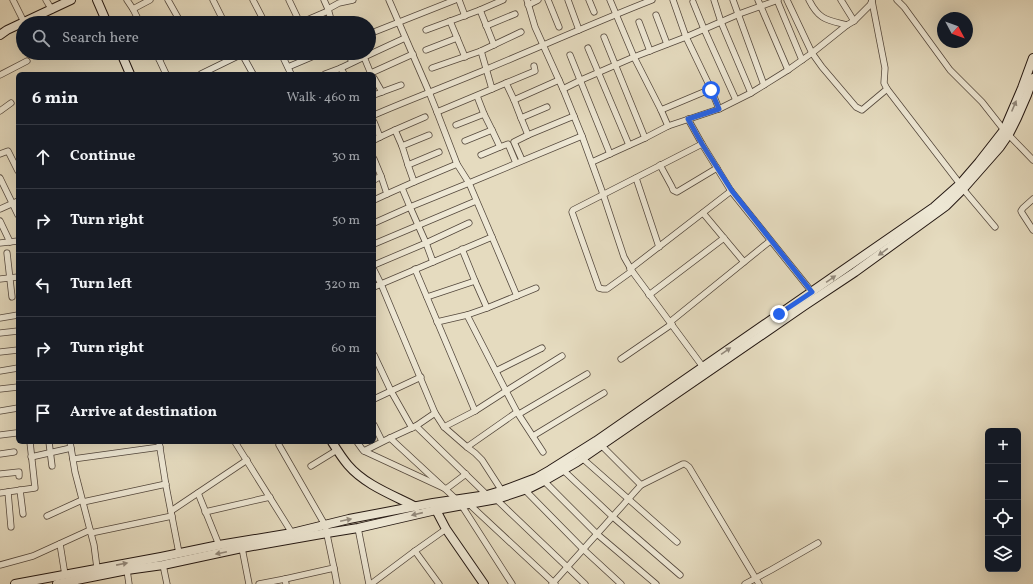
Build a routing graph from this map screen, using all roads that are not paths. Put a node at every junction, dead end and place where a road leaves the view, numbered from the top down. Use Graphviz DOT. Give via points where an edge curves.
graph roads {
  1 [pos="13,0"];
  2 [pos="46,0"];
  3 [pos="72,0"];
  4 [pos="97,0"];
  5 [pos="128,0"];
  6 [pos="150,0"];
  7 [pos="168,0"];
  8 [pos="213,0"];
  9 [pos="253,0"];
  10 [pos="289,0"];
  11 [pos="324,0"];
  12 [pos="353,0"];
  13 [pos="389,0"];
  14 [pos="455,0"];
  15 [pos="459,0"];
  16 [pos="504,0"];
  17 [pos="538,0"];
  18 [pos="548,0"];
  19 [pos="568,0"];
  20 [pos="589,0"];
  21 [pos="610,0"];
  22 [pos="651,0"];
  23 [pos="673,0"];
  24 [pos="714,0"];
  25 [pos="733,0"];
  26 [pos="758,0"];
  27 [pos="778,0"];
  28 [pos="787,0"];
  29 [pos="809,0"];
  30 [pos="843,0"];
  31 [pos="897,0"];
  32 [pos="338,1"];
  33 [pos="872,1"];
  34 [pos="527,2"];
  35 [pos="693,2"];
  36 [pos="760,7"];
  37 [pos="133,9"];
  38 [pos="52,10"];
  39 [pos="328,10"];
  40 [pos="480,10"];
  41 [pos="594,12"];
  42 [pos="515,14"];
  43 [pos="616,14"];
  44 [pos="739,14"];
  45 [pos="656,15"];
  46 [pos="21,16"];
  47 [pos="38,16"];
  48 [pos="104,16"];
  49 [pos="136,16"];
  50 [pos="177,16"];
  51 [pos="221,16"];
  52 [pos="261,16"];
  53 [pos="297,16"];
  54 [pos="315,16"];
  55 [pos="330,16"];
  56 [pos="465,16"];
  57 [pos="450,21"];
  58 [pos="854,21"];
  59 [pos="399,22"];
  60 [pos="639,22"];
  61 [pos="721,22"];
  62 [pos="847,25"];
  63 [pos="16,26"];
  64 [pos="486,26"];
  65 [pos="559,27"];
  66 [pos="704,29"];
  67 [pos="426,30"];
  68 [pos="579,30"];
  69 [pos="376,31"];
  70 [pos="521,32"];
  71 [pos="0,35"];
  72 [pos="604,37"];
  73 [pos="686,37"];
  74 [pos="405,38"];
  75 [pos="457,38"];
  76 [pos="542,44"];
  77 [pos="667,44"];
  78 [pos="494,45"];
  79 [pos="588,48"];
  80 [pos="426,50"];
  81 [pos="376,51"];
  82 [pos="481,51"];
  83 [pos="650,51"];
  84 [pos="812,53"];
  85 [pos="413,54"];
  86 [pos="570,55"];
  87 [pos="465,56"];
  88 [pos="634,57"];
  89 [pos="1033,58"];
  90 [pos="124,60"];
  91 [pos="159,60"];
  92 [pos="229,60"];
  93 [pos="246,60"];
  94 [pos="284,60"];
  95 [pos="303,60"];
  96 [pos="357,60"];
  97 [pos="365,60"];
  98 [pos="802,60"];
  99 [pos="26,61"];
  100 [pos="352,62"];
  101 [pos="534,66"];
  102 [pos="615,66"];
  103 [pos="288,67"];
  104 [pos="341,68"];
  105 [pos="432,68"];
  106 [pos="486,69"];
  107 [pos="788,70"];
  108 [pos="129,72"];
  109 [pos="165,72"];
  110 [pos="205,72"];
  111 [pos="252,72"];
  112 [pos="290,72"];
  113 [pos="330,72"];
  114 [pos="343,72"];
  115 [pos="371,72"];
  116 [pos="373,72"];
  117 [pos="598,73"];
  118 [pos="0,75"];
  119 [pos="1033,78"];
  120 [pos="558,80"];
  121 [pos="581,80"];
  122 [pos="376,82"];
  123 [pos="506,83"];
  124 [pos="401,85"];
  125 [pos="764,85"];
  126 [pos="887,88"];
  127 [pos="563,89"];
  128 [pos="492,90"];
  129 [pos="711,90"];
  130 [pos="382,92"];
  131 [pos="429,92"];
  132 [pos="752,93"];
  133 [pos="376,94"];
  134 [pos="477,96"];
  135 [pos="514,100"];
  136 [pos="736,100"];
  137 [pos="11,103"];
  138 [pos="547,107"];
  139 [pos="719,109"];
  140 [pos="0,110"];
  141 [pos="661,110"];
  142 [pos="437,112"];
  143 [pos="376,114"];
  144 [pos="484,114"];
  145 [pos="574,116"];
  146 [pos="425,117"];
  147 [pos="521,118"];
  148 [pos="688,119"];
  149 [pos="456,125"];
  150 [pos="668,126"];
  151 [pos="376,127"];
  152 [pos="395,130"];
  153 [pos="492,130"];
  154 [pos="1006,132"];
  155 [pos="429,135"];
  156 [pos="528,135"];
  157 [pos="582,136"];
  158 [pos="380,137"];
  159 [pos="644,138"];
  160 [pos="376,139"];
  161 [pos="465,140"];
  162 [pos="702,144"];
  163 [pos="629,145"];
  164 [pos="402,146"];
  165 [pos="500,147"];
  166 [pos="439,152"];
  167 [pos="0,154"];
  168 [pos="610,154"];
  169 [pos="481,155"];
  170 [pos="522,160"];
  171 [pos="1033,160"];
  172 [pos="592,162"];
  173 [pos="516,163"];
  174 [pos="376,164"];
  175 [pos="457,164"];
  176 [pos="408,165"];
  177 [pos="660,165"];
  178 [pos="16,167"];
  179 [pos="717,168"];
  180 [pos="381,176"];
  181 [pos="0,178"];
  182 [pos="636,178"];
  183 [pos="376,179"];
  184 [pos="414,182"];
  185 [pos="470,183"];
  186 [pos="961,186"];
  187 [pos="402,188"];
  188 [pos="732,191"];
  189 [pos="388,194"];
  190 [pos="603,194"];
  191 [pos="376,199"];
  192 [pos="1033,199"];
  193 [pos="476,201"];
  194 [pos="15,202"];
  195 [pos="410,207"];
  196 [pos="0,209"];
  197 [pos="703,213"];
  198 [pos="0,221"];
  199 [pos="376,222"];
  200 [pos="470,223"];
  201 [pos="418,225"];
  202 [pos="995,227"];
  203 [pos="1033,230"];
  204 [pos="492,237"];
  205 [pos="724,238"];
  206 [pos="16,241"];
  207 [pos="770,241"];
  208 [pos="10,242"];
  209 [pos="0,243"];
  210 [pos="376,243"];
  211 [pos="426,243"];
  212 [pos="659,247"];
  213 [pos="462,249"];
  214 [pos="7,253"];
  215 [pos="433,262"];
  216 [pos="744,262"];
  217 [pos="376,263"];
  218 [pos="415,270"];
  219 [pos="631,270"];
  220 [pos="376,274"];
  221 [pos="16,277"];
  222 [pos="11,278"];
  223 [pos="0,279"];
  224 [pos="475,281"];
  225 [pos="381,284"];
  226 [pos="376,286"];
  227 [pos="536,288"];
  228 [pos="812,292"];
  229 [pos="649,295"];
  230 [pos="517,296"];
  231 [pos="12,297"];
  232 [pos="427,298"];
  233 [pos="487,308"];
  234 [pos="16,315"];
  235 [pos="467,315"];
  236 [pos="0,318"];
  237 [pos="437,322"];
  238 [pos="671,323"];
  239 [pos="16,331"];
  240 [pos="0,333"];
  241 [pos="542,348"];
  242 [pos="16,350"];
  243 [pos="0,352"];
  244 [pos="562,356"];
  245 [pos="376,359"];
  246 [pos="621,359"];
  247 [pos="703,367"];
  248 [pos="16,368"];
  249 [pos="0,371"];
  250 [pos="496,371"];
  251 [pos="587,374"];
  252 [pos="421,377"];
  253 [pos="16,387"];
  254 [pos="0,389"];
  255 [pos="506,390"];
  256 [pos="392,391"];
  257 [pos="604,393"];
  258 [pos="376,398"];
  259 [pos="16,408"];
  260 [pos="0,411"];
  261 [pos="475,411"];
  262 [pos="435,413"];
  263 [pos="518,413"];
  264 [pos="414,427"];
  265 [pos="444,427"];
  266 [pos="376,429"];
  267 [pos="16,434"];
  268 [pos="0,435"];
  269 [pos="533,436"];
  270 [pos="390,438"];
  271 [pos="382,441"];
  272 [pos="30,444"];
  273 [pos="49,444"];
  274 [pos="236,444"];
  275 [pos="333,444"];
  276 [pos="358,444"];
  277 [pos="71,445"];
  278 [pos="160,445"];
  279 [pos="279,445"];
  280 [pos="601,445"];
  281 [pos="467,447"];
  282 [pos="337,450"];
  283 [pos="364,451"];
  284 [pos="14,452"];
  285 [pos="544,452"];
  286 [pos="50,453"];
  287 [pos="0,454"];
  288 [pos="31,457"];
  289 [pos="582,458"];
  290 [pos="73,459"];
  291 [pos="247,460"];
  292 [pos="52,466"];
  293 [pos="311,466"];
  294 [pos="563,470"];
  295 [pos="0,474"];
  296 [pos="466,474"];
  297 [pos="19,476"];
  298 [pos="544,481"];
  299 [pos="166,484"];
  300 [pos="641,485"];
  301 [pos="446,489"];
  302 [pos="20,490"];
  303 [pos="525,490"];
  304 [pos="502,491"];
  305 [pos="8,492"];
  306 [pos="0,493"];
  307 [pos="198,493"];
  308 [pos="487,494"];
  309 [pos="394,496"];
  310 [pos="270,497"];
  311 [pos="496,499"];
  312 [pos="628,500"];
  313 [pos="82,501"];
  314 [pos="462,503"];
  315 [pos="416,507"];
  316 [pos="434,507"];
  317 [pos="395,511"];
  318 [pos="205,512"];
  319 [pos="23,514"];
  320 [pos="172,514"];
  321 [pos="47,516"];
  322 [pos="613,517"];
  323 [pos="11,527"];
  324 [pos="358,528"];
  325 [pos="326,529"];
  326 [pos="446,529"];
  327 [pos="91,531"];
  328 [pos="292,533"];
  329 [pos="597,534"];
  330 [pos="677,542"];
  331 [pos="818,542"];
  332 [pos="60,544"];
  333 [pos="219,545"];
  334 [pos="242,548"];
  335 [pos="583,549"];
  336 [pos="414,550"];
  337 [pos="179,553"];
  338 [pos="0,565"];
  339 [pos="163,565"];
  340 [pos="568,566"];
  341 [pos="97,568"];
  342 [pos="334,568"];
  343 [pos="127,570"];
  344 [pos="65,575"];
  345 [pos="680,575"];
  346 [pos="755,578"];
  347 [pos="285,582"];
  348 [pos="553,583"];
  349 [pos="15,584"];
  350 [pos="57,584"];
  351 [pos="129,584"];
  352 [pos="167,584"];
  353 [pos="248,584"];
  354 [pos="259,584"];
  355 [pos="336,584"];
  356 [pos="370,584"];
  357 [pos="439,584"];
  358 [pos="484,584"];
  359 [pos="512,584"];
  360 [pos="585,584"];
  361 [pos="621,584"];
  362 [pos="656,584"];
  363 [pos="744,584"];
  364 [pos="759,584"];
  1 -- 46 [label="street"];
  2 -- 38 [label="street"];
  3 -- 38 [label="street"];
  4 -- 48 [label="street"];
  5 -- 37 [label="street"];
  6 -- 37 [label="street"];
  7 -- 50 [label="street"];
  8 -- 51 [label="street"];
  9 -- 52 [label="street"];
  10 -- 53 [label="street"];
  11 -- 39 [label="street"];
  12 -- 32 [label="street"];
  13 -- 59 [label="street"];
  14 -- 59 [label="street"];
  15 -- 56 [label="street"];
  16 -- 40 [label="street"];
  17 -- 34 [label="street"];
  18 -- 65 [label="street"];
  19 -- 68 [label="street"];
  20 -- 41 [label="street"];
  21 -- 43 [label="street"];
  22 -- 43 [label="street"];
  23 -- 73 [label="street"];
  24 -- 61 [label="street"];
  25 -- 44 [label="street"];
  26 -- 36 [label="street"];
  27 -- 36 [label="street"];
  27 -- 98 [label="street"];
  28 -- 84 [label="street"];
  29 -- 62 [label="street" via="823,18"];
  30 -- 58 [label="street"];
  31 -- 154 [label="street" via="950,70 982,102"];
  32 -- 39 [label="street"];
  33 -- 58 [label="street"];
  33 -- 126 [label="street" via="885,68 884,83"];
  34 -- 76 [label="street"];
  35 -- 66 [label="street"];
  36 -- 44 [label="street"];
  36 -- 107 [label="street"];
  37 -- 49 [label="street"];
  38 -- 47 [label="street"];
  39 -- 54 [label="street"];
  39 -- 55 [label="street"];
  40 -- 56 [label="street"];
  40 -- 64 [label="street"];
  42 -- 64 [label="street"];
  43 -- 68 [label="street"];
  43 -- 88 [label="street"];
  44 -- 61 [label="street"];
  44 -- 125 [label="street"];
  45 -- 77 [label="street"];
  56 -- 57 [label="street"];
  57 -- 67 [label="street"];
  57 -- 75 [label="street"];
  58 -- 62 [label="street"];
  59 -- 69 [label="street"];
  59 -- 74 [label="street"];
  60 -- 83 [label="street"];
  61 -- 66 [label="street"];
  61 -- 132 [label="street"];
  62 -- 84 [label="street"];
  63 -- 71 [label="street"];
  64 -- 78 [label="street"];
  66 -- 73 [label="street"];
  66 -- 136 [label="street"];
  68 -- 76 [label="street"];
  70 -- 78 [label="street"];
  72 -- 102 [label="street"];
  73 -- 77 [label="street"];
  73 -- 129 [label="street"];
  74 -- 81 [label="street"];
  74 -- 85 [label="street"];
  75 -- 80 [label="street"];
  75 -- 87 [label="street"];
  76 -- 106 [label="street"];
  76 -- 120 [label="street"];
  77 -- 83 [label="street"];
  78 -- 82 [label="street"];
  79 -- 117 [label="street"];
  82 -- 87 [label="street"];
  82 -- 106 [label="street"];
  83 -- 88 [label="street"];
  84 -- 98 [label="street"];
  84 -- 126 [label="street" via="859,110"];
  85 -- 116 [label="street"];
  85 -- 131 [label="street"];
  86 -- 121 [label="street"];
  87 -- 105 [label="street"];
  88 -- 102 [label="street"];
  88 -- 141 [label="street"];
  154 -- 89 [label="street, one-way"];
  90 -- 108 [label="street"];
  91 -- 109 [label="street"];
  92 -- 110 [label="street"];
  93 -- 111 [label="street"];
  94 -- 103 [label="street"];
  95 -- 103 [label="street"];
  96 -- 100 [label="street"];
  97 -- 115 [label="street"];
  98 -- 107 [label="street"];
  99 -- 118 [label="street"];
  100 -- 104 [label="street"];
  101 -- 123 [label="street" via="535,71"];
  102 -- 117 [label="street"];
  102 -- 159 [label="street"];
  103 -- 112 [label="street"];
  104 -- 113 [label="street"];
  104 -- 114 [label="street"];
  106 -- 128 [label="street"];
  106 -- 131 [label="street"];
  107 -- 125 [label="street"];
  117 -- 121 [label="street"];
  117 -- 163 [label="street"];
  119 -- 154 [label="street" via="1017,118"];
  120 -- 127 [label="street"];
  120 -- 135 [label="street"];
  121 -- 127 [label="street"];
  121 -- 168 [label="street"];
  122 -- 130 [label="street"];
  123 -- 128 [label="street"];
  123 -- 135 [label="street"];
  124 -- 130 [label="street"];
  125 -- 132 [label="street"];
  126 -- 186 [label="street"];
  127 -- 145 [label="street"];
  128 -- 134 [label="street"];
  129 -- 139 [label="street"];
  129 -- 141 [label="street"];
  130 -- 133 [label="street"];
  131 -- 142 [label="street"];
  131 -- 143 [label="street"];
  132 -- 136 [label="street"];
  134 -- 142 [label="street"];
  134 -- 144 [label="street"];
  135 -- 147 [label="street"];
  136 -- 139 [label="street"];
  137 -- 140 [label="street"];
  138 -- 147 [label="street"];
  139 -- 148 [label="street"];
  141 -- 150 [label="street"];
  142 -- 175 [label="street"];
  144 -- 149 [label="street"];
  144 -- 153 [label="street"];
  145 -- 156 [label="street"];
  145 -- 157 [label="street"];
  146 -- 152 [label="street"];
  147 -- 156 [label="street"];
  148 -- 150 [label="street"];
  148 -- 162 [label="street"];
  150 -- 159 [label="street"];
  151 -- 158 [label="street"];
  152 -- 158 [label="street"];
  152 -- 164 [label="street"];
  153 -- 161 [label="street"];
  153 -- 165 [label="street"];
  154 -- 171 [label="street"];
  154 -- 186 [label="street" via="1000,147"];
  155 -- 164 [label="street"];
  156 -- 170 [label="street" via="514,142"];
  157 -- 170 [label="street"];
  157 -- 172 [label="street"];
  158 -- 160 [label="street"];
  159 -- 163 [label="street"];
  162 -- 177 [label="street"];
  162 -- 179 [label="street"];
  163 -- 168 [label="street"];
  164 -- 176 [label="street"];
  165 -- 169 [label="street"];
  165 -- 173 [label="street" via="508,144"];
  166 -- 176 [label="street"];
  167 -- 178 [label="street" via="8,151"];
  168 -- 172 [label="street"];
  170 -- 173 [label="street"];
  172 -- 190 [label="street"];
  173 -- 185 [label="street"];
  174 -- 180 [label="street"];
  175 -- 184 [label="street"];
  175 -- 185 [label="street"];
  176 -- 184 [label="street"];
  177 -- 179 [label="street" via="673,190 677,192"];
  177 -- 182 [label="street"];
  179 -- 188 [label="street"];
  180 -- 183 [label="street"];
  180 -- 189 [label="street"];
  181 -- 194 [label="street"];
  182 -- 190 [label="street"];
  182 -- 212 [label="street"];
  184 -- 187 [label="street"];
  185 -- 193 [label="street"];
  185 -- 195 [label="street"];
  186 -- 202 [label="street"];
  228 -- 186 [label="street, one-way"];
  186 -- 280 [label="street, one-way" via="946,206 855,272"];
  187 -- 189 [label="street"];
  187 -- 195 [label="street"];
  188 -- 197 [label="street"];
  188 -- 207 [label="street"];
  189 -- 191 [label="street"];
  190 -- 219 [label="street" via="624,257"];
  190 -- 219 [label="street" via="572,211 598,287 607,288"];
  192 -- 203 [label="street" via="1021,211"];
  193 -- 201 [label="street"];
  193 -- 204 [label="street"];
  194 -- 196 [label="street"];
  195 -- 199 [label="street"];
  195 -- 201 [label="street"];
  197 -- 205 [label="street"];
  197 -- 212 [label="street"];
  198 -- 208 [label="street"];
  200 -- 211 [label="street"];
  201 -- 210 [label="street"];
  201 -- 211 [label="street"];
  204 -- 213 [label="street"];
  204 -- 230 [label="street"];
  205 -- 216 [label="street"];
  205 -- 229 [label="street"];
  206 -- 208 [label="street"];
  207 -- 216 [label="street"];
  207 -- 228 [label="street"];
  208 -- 209 [label="street"];
  211 -- 215 [label="street"];
  211 -- 217 [label="street"];
  212 -- 219 [label="street"];
  213 -- 215 [label="street"];
  213 -- 224 [label="street"];
  214 -- 222 [label="street"];
  215 -- 218 [label="street"];
  216 -- 238 [label="street"];
  218 -- 225 [label="street"];
  218 -- 232 [label="street"];
  219 -- 229 [label="street"];
  220 -- 225 [label="street"];
  221 -- 222 [label="street"];
  222 -- 223 [label="street"];
  222 -- 231 [label="street"];
  224 -- 232 [label="street"];
  224 -- 233 [label="street"];
  225 -- 226 [label="street"];
  225 -- 252 [label="street"];
  227 -- 230 [label="street"];
  247 -- 228 [label="street, one-way"];
  229 -- 238 [label="street"];
  230 -- 233 [label="street"];
  232 -- 237 [label="street"];
  233 -- 235 [label="street"];
  234 -- 236 [label="street"];
  235 -- 237 [label="street"];
  235 -- 250 [label="street"];
  237 -- 261 [label="street"];
  238 -- 246 [label="street"];
  238 -- 247 [label="street"];
  239 -- 240 [label="street"];
  241 -- 250 [label="street"];
  242 -- 243 [label="street"];
  244 -- 255 [label="street"];
  245 -- 256 [label="street"];
  247 -- 304 [label="street" via="550,470"];
  248 -- 249 [label="street"];
  250 -- 255 [label="street"];
  251 -- 263 [label="street"];
  252 -- 256 [label="street"];
  252 -- 262 [label="street"];
  253 -- 254 [label="street"];
  255 -- 261 [label="street"];
  255 -- 263 [label="street"];
  256 -- 258 [label="street"];
  256 -- 264 [label="street"];
  257 -- 269 [label="street"];
  259 -- 260 [label="street"];
  261 -- 265 [label="street"];
  262 -- 264 [label="street"];
  262 -- 265 [label="street"];
  263 -- 269 [label="street"];
  263 -- 281 [label="street"];
  264 -- 270 [label="street"];
  264 -- 296 [label="street"];
  265 -- 281 [label="street"];
  266 -- 271 [label="street"];
  267 -- 268 [label="street"];
  269 -- 285 [label="street"];
  270 -- 271 [label="street"];
  270 -- 301 [label="street"];
  271 -- 283 [label="street"];
  272 -- 288 [label="street"];
  273 -- 286 [label="street"];
  274 -- 291 [label="street"];
  275 -- 282 [label="street"];
  276 -- 283 [label="street"];
  277 -- 286 [label="street"];
  277 -- 290 [label="street"];
  278 -- 290 [label="street"];
  278 -- 299 [label="street"];
  279 -- 325 [label="street"];
  280 -- 289 [label="street"];
  280 -- 300 [label="street"];
  281 -- 304 [label="street" via="482,460"];
  282 -- 293 [label="street"];
  282 -- 309 [label="street" via="361,477"];
  283 -- 301 [label="street"];
  284 -- 287 [label="street"];
  286 -- 288 [label="street"];
  286 -- 292 [label="street"];
  288 -- 302 [label="street" via="35,488"];
  289 -- 294 [label="street"];
  289 -- 312 [label="street"];
  290 -- 313 [label="street"];
  291 -- 307 [label="street"];
  291 -- 310 [label="street"];
  294 -- 298 [label="street"];
  294 -- 322 [label="street"];
  295 -- 297 [label="street" via="19,472"];
  296 -- 301 [label="street"];
  296 -- 308 [label="street"];
  298 -- 303 [label="street"];
  298 -- 329 [label="street"];
  299 -- 313 [label="street"];
  299 -- 320 [label="street"];
  300 -- 312 [label="street"];
  300 -- 346 [label="street" via="681,464 688,465"];
  301 -- 314 [label="street"];
  302 -- 305 [label="street"];
  302 -- 319 [label="street"];
  303 -- 311 [label="street"];
  303 -- 335 [label="street"];
  304 -- 308 [label="street"];
  305 -- 306 [label="street"];
  305 -- 323 [label="street"];
  307 -- 318 [label="street"];
  307 -- 320 [label="street"];
  308 -- 314 [label="street"];
  309 -- 315 [label="street"];
  309 -- 317 [label="street" via="398,504"];
  310 -- 318 [label="street"];
  310 -- 328 [label="street"];
  311 -- 314 [label="street"];
  311 -- 340 [label="street"];
  312 -- 322 [label="street"];
  312 -- 330 [label="street"];
  313 -- 321 [label="street"];
  313 -- 327 [label="street"];
  314 -- 316 [label="street"];
  314 -- 348 [label="street"];
  314 -- 359 [label="street"];
  315 -- 316 [label="street"];
  315 -- 317 [label="street"];
  316 -- 324 [label="street, one-way"];
  316 -- 326 [label="street"];
  325 -- 317 [label="street, one-way"];
  318 -- 333 [label="street"];
  320 -- 327 [label="street"];
  320 -- 337 [label="street"];
  322 -- 329 [label="street"];
  322 -- 345 [label="street"];
  324 -- 325 [label="street"];
  324 -- 356 [label="street"];
  325 -- 328 [label="street"];
  325 -- 334 [label="street"];
  325 -- 342 [label="street"];
  326 -- 336 [label="street"];
  326 -- 358 [label="street"];
  327 -- 332 [label="street"];
  327 -- 341 [label="street"];
  328 -- 333 [label="street"];
  329 -- 335 [label="street"];
  329 -- 362 [label="street"];
  331 -- 346 [label="street"];
  332 -- 338 [label="street" via="33,556"];
  332 -- 344 [label="street"];
  333 -- 337 [label="street"];
  334 -- 339 [label="street, one-way"];
  334 -- 353 [label="street"];
  335 -- 340 [label="street"];
  335 -- 361 [label="street"];
  336 -- 356 [label="street"];
  336 -- 357 [label="street"];
  341 -- 337 [label="street, one-way"];
  339 -- 343 [label="street"];
  339 -- 352 [label="street"];
  340 -- 348 [label="street"];
  340 -- 360 [label="street"];
  341 -- 344 [label="street"];
  342 -- 347 [label="street"];
  342 -- 355 [label="street"];
  343 -- 350 [label="street"];
  343 -- 351 [label="street"];
  344 -- 349 [label="street"];
  346 -- 363 [label="street"];
  346 -- 364 [label="street"];
  347 -- 354 [label="street"];
}
